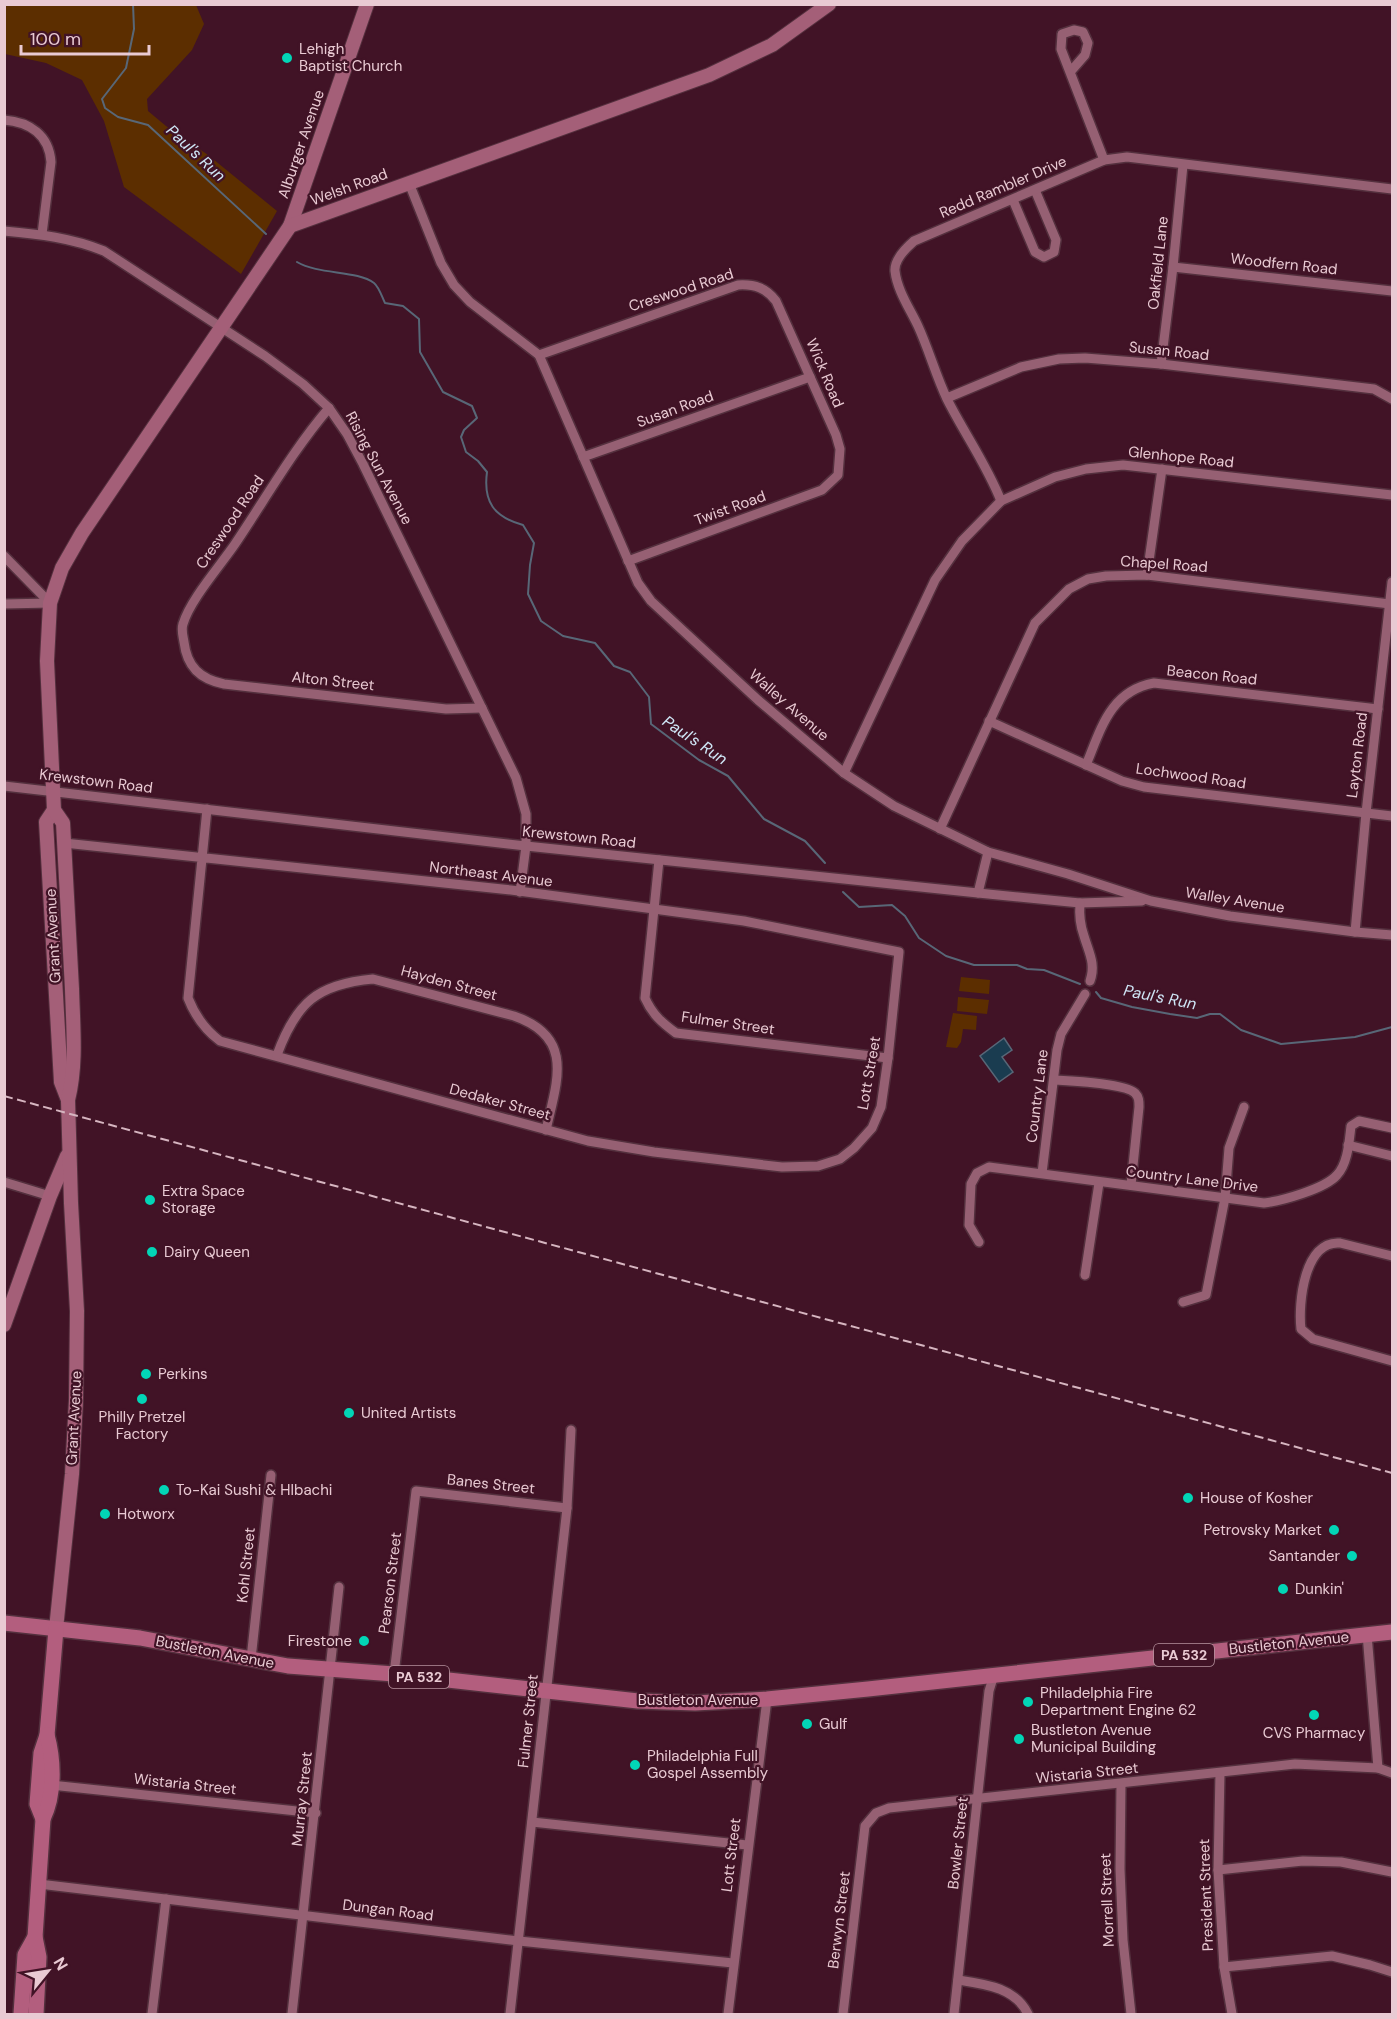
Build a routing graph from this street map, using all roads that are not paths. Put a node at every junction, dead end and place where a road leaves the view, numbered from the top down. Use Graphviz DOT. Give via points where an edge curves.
graph roads {
  1 [pos="367,4"];
  2 [pos="829,4"];
  3 [pos="1071,71"];
  4 [pos="4,120"];
  5 [pos="1104,160"];
  6 [pos="1183,165"];
  7 [pos="410,183"];
  8 [pos="1392,189"];
  9 [pos="1035,190"];
  10 [pos="1013,200"];
  11 [pos="290,226"];
  12 [pos="4,231"];
  13 [pos="42,234"];
  14 [pos="1173,267"];
  15 [pos="764,289"];
  16 [pos="1392,291"];
  17 [pos="221,327"];
  18 [pos="539,355"];
  19 [pos="1161,364"];
  20 [pos="810,377"];
  21 [pos="946,398"];
  22 [pos="1392,399"];
  23 [pos="329,408"];
  24 [pos="583,457"];
  25 [pos="1162,469"];
  26 [pos="838,475"];
  27 [pos="1392,495"];
  28 [pos="1001,501"];
  29 [pos="4,556"];
  30 [pos="628,561"];
  31 [pos="1147,575"];
  32 [pos="1392,582"];
  33 [pos="50,603"];
  34 [pos="4,604"];
  35 [pos="1390,604"];
  36 [pos="188,661"];
  37 [pos="482,708"];
  38 [pos="1378,709"];
  39 [pos="989,721"];
  40 [pos="1086,765"];
  41 [pos="844,773"];
  42 [pos="4,786"];
  43 [pos="53,791"];
  44 [pos="207,809"];
  45 [pos="54,810"];
  46 [pos="1366,813"];
  47 [pos="1392,816"];
  48 [pos="940,829"];
  49 [pos="64,843"];
  50 [pos="526,846"];
  51 [pos="987,852"];
  52 [pos="202,858"];
  53 [pos="659,860"];
  54 [pos="520,892"];
  55 [pos="978,893"];
  56 [pos="1150,901"];
  57 [pos="1080,903"];
  58 [pos="653,910"];
  59 [pos="1355,932"];
  60 [pos="1392,935"];
  61 [pos="898,965"];
  62 [pos="1090,981"];
  63 [pos="1085,994"];
  64 [pos="277,1055"];
  65 [pos="888,1058"];
  66 [pos="1054,1080"];
  67 [pos="68,1100"];
  68 [pos="1244,1107"];
  69 [pos="1392,1128"];
  70 [pos="546,1130"];
  71 [pos="1348,1145"];
  72 [pos="69,1152"];
  73 [pos="1392,1156"];
  74 [pos="827,1163"];
  75 [pos="1042,1173"];
  76 [pos="4,1182"];
  77 [pos="1099,1183"];
  78 [pos="1131,1185"];
  79 [pos="50,1196"];
  80 [pos="1225,1198"];
  81 [pos="70,1203"];
  82 [pos="40,1224"];
  83 [pos="979,1242"];
  84 [pos="1392,1256"];
  85 [pos="1085,1275"];
  86 [pos="1184,1302"];
  87 [pos="4,1325"];
  88 [pos="1392,1361"];
  89 [pos="571,1430"];
  90 [pos="271,1475"];
  91 [pos="416,1496"];
  92 [pos="567,1508"];
  93 [pos="339,1587"];
  94 [pos="4,1623"];
  95 [pos="56,1629"];
  96 [pos="1392,1632"];
  97 [pos="1367,1634"];
  98 [pos="251,1659"];
  99 [pos="331,1669"];
  100 [pos="394,1674"];
  101 [pos="994,1675"];
  102 [pos="546,1691"];
  103 [pos="767,1699"];
  104 [pos="47,1735"];
  105 [pos="1378,1768"];
  106 [pos="1220,1773"];
  107 [pos="1392,1773"];
  108 [pos="1121,1784"];
  109 [pos="51,1785"];
  110 [pos="977,1800"];
  111 [pos="316,1813"];
  112 [pos="43,1819"];
  113 [pos="532,1822"];
  114 [pos="865,1829"];
  115 [pos="747,1845"];
  116 [pos="1218,1870"];
  117 [pos="1392,1872"];
  118 [pos="39,1884"];
  119 [pos="166,1899"];
  120 [pos="304,1915"];
  121 [pos="35,1937"];
  122 [pos="519,1941"];
  123 [pos="733,1963"];
  124 [pos="1224,1967"];
  125 [pos="1392,1972"];
  126 [pos="958,1980"];
  127 [pos="21,2014"];
  128 [pos="36,2014"];
  129 [pos="152,2014"];
  130 [pos="292,2014"];
  131 [pos="510,2014"];
  132 [pos="728,2014"];
  133 [pos="843,2014"];
  134 [pos="954,2014"];
  135 [pos="1028,2014"];
  136 [pos="1131,2014"];
  137 [pos="1232,2014"];
  1 -- 11 [label="main road, Alburger Avenue"];
  2 -- 7 [label="main road, Welsh Road" via="772,45 709,75"];
  3 -- 5 [label="street"];
  4 -- 13 [label="street" via="32,127 50,153"];
  5 -- 6 [label="street, Redd Rambler Drive" via="1127,157"];
  5 -- 9 [label="street, Redd Rambler Drive"];
  6 -- 8 [label="street, Redd Rambler Drive"];
  6 -- 14 [label="street, Oakfield Lane"];
  7 -- 11 [label="main road, Welsh Road"];
  7 -- 18 [label="street, Walley Avenue" via="441,263 454,285"];
  9 -- 10 [label="street, Redd Rambler Drive"];
  9 -- 10 [label="street" via="1056,240 1054,252 1044,257 1035,252"];
  10 -- 21 [label="street, Redd Rambler Drive" via="914,241 894,268"];
  11 -- 17 [label="main road"];
  12 -- 13 [label="street, Rising Sun Avenue"];
  13 -- 17 [label="street, Rising Sun Avenue" via="104,251"];
  14 -- 16 [label="street, Woodfern Road"];
  14 -- 19 [label="street, Oakfield Lane"];
  15 -- 18 [label="street, Creswood Road" via="738,285"];
  15 -- 20 [label="street, Wick Road" via="784,316"];
  17 -- 23 [label="street, Rising Sun Avenue" via="303,384"];
  17 -- 33 [label="main road" via="82,533 62,568"];
  18 -- 24 [label="street, Walley Avenue"];
  19 -- 21 [label="street, Susan Road" via="1059,359 1021,367"];
  19 -- 22 [label="street, Susan Road" via="1374,389"];
  20 -- 24 [label="street, Susan Road"];
  20 -- 26 [label="street, Wick Road" via="836,435 840,449"];
  21 -- 28 [label="street, Redd Rambler Drive"];
  23 -- 36 [label="street, Creswood Road" via="292,455 188,611 182,627"];
  23 -- 37 [label="street, Rising Sun Avenue" via="363,464"];
  24 -- 30 [label="street, Walley Avenue"];
  25 -- 27 [label="street, Glenhope Road"];
  25 -- 28 [label="street, Glenhope Road" via="1123,465 1086,468"];
  25 -- 31 [label="street"];
  26 -- 30 [label="street, Twist Road" via="822,490"];
  28 -- 41 [label="street, Glenhope Road" via="962,541 935,580"];
  29 -- 33 [label="street"];
  30 -- 41 [label="street, Walley Avenue" via="651,601"];
  31 -- 35 [label="street, Chapel Road"];
  31 -- 39 [label="street, Chapel Road" via="1088,579 1069,589 1035,623"];
  32 -- 35 [label="street, Layton Road"];
  33 -- 34 [label="street"];
  33 -- 43 [label="main road, Grant Avenue" via="47,661"];
  35 -- 38 [label="street, Layton Road"];
  36 -- 37 [label="street, Alton Street" via="212,682 224,684 446,709"];
  37 -- 50 [label="street, Rising Sun Avenue" via="516,778 526,814"];
  38 -- 40 [label="street, Beacon Road" via="1154,683 1127,693 1109,711"];
  38 -- 46 [label="street, Layton Road"];
  39 -- 40 [label="street, Lochwood Road"];
  39 -- 48 [label="street, Chapel Road"];
  40 -- 46 [label="street, Lochwood Road" via="1144,787"];
  41 -- 48 [label="street, Walley Avenue" via="894,806"];
  42 -- 43 [label="street, Krewstown Road"];
  43 -- 44 [label="street, Krewstown Road"];
  43 -- 45 [label="main road, Grant Avenue"];
  44 -- 50 [label="street, Krewstown Road"];
  44 -- 52 [label="street"];
  45 -- 49 [label="main road, Grant Avenue" via="63,823"];
  45 -- 67 [label="main road, Grant Avenue" via="46,822 61,1082"];
  46 -- 47 [label="street, Lochwood Road"];
  46 -- 59 [label="street, Layton Road"];
  48 -- 51 [label="street, Walley Avenue"];
  49 -- 52 [label="street, Northeast Avenue"];
  49 -- 67 [label="main road, Grant Avenue" via="73,1032"];
  50 -- 53 [label="street, Krewstown Road"];
  50 -- 54 [label="street, Rising Sun Avenue"];
  51 -- 55 [label="street"];
  51 -- 56 [label="street, Walley Avenue"];
  52 -- 54 [label="street, Northeast Avenue"];
  52 -- 64 [label="street, Dedaker Street" via="188,998 192,1009 205,1030 220,1041"];
  53 -- 55 [label="street, Krewstown Road"];
  53 -- 58 [label="street, Fulmer Street"];
  54 -- 58 [label="street, Northeast Avenue"];
  55 -- 57 [label="street, Krewstown Road"];
  56 -- 57 [label="street, Krewstown Road"];
  56 -- 59 [label="street, Walley Avenue"];
  57 -- 62 [label="street" via="1079,918 1094,971"];
  58 -- 61 [label="street, Northeast Avenue" via="744,921 899,952"];
  58 -- 65 [label="street, Fulmer Street" via="645,998 656,1017 676,1033"];
  59 -- 60 [label="street, Walley Avenue"];
  61 -- 65 [label="street, Lott Street"];
  63 -- 66 [label="street, Country Lane" via="1061,1034"];
  64 -- 70 [label="street, Dedaker Street"];
  64 -- 70 [label="street, Hayden Street" via="299,1011 313,997 351,981 373,978 514,1016 543,1031 557,1057 556,1085"];
  65 -- 74 [label="street, Lott Street" via="880,1107 872,1128 840,1159"];
  66 -- 75 [label="street, Country Lane"];
  66 -- 78 [label="street" via="1102,1084 1132,1091 1138,1098"];
  67 -- 72 [label="main road, Grant Avenue"];
  68 -- 80 [label="street" via="1229,1148"];
  69 -- 71 [label="street, Country Lane Drive" via="1359,1121 1351,1126"];
  70 -- 74 [label="street, Dedaker Street" via="588,1142 770,1166 804,1168"];
  71 -- 73 [label="street"];
  71 -- 80 [label="street, Country Lane Drive" via="1336,1177 1285,1201 1264,1203"];
  72 -- 79 [label="main road"];
  72 -- 81 [label="main road, Grant Avenue"];
  75 -- 77 [label="street, Country Lane Drive"];
  75 -- 83 [label="street, Country Lane Drive" via="989,1167 977,1173 971,1184 969,1225"];
  76 -- 79 [label="street"];
  77 -- 78 [label="street, Country Lane Drive"];
  77 -- 85 [label="street"];
  78 -- 80 [label="street, Country Lane Drive"];
  79 -- 82 [label="main road"];
  80 -- 86 [label="street" via="1206,1295"];
  81 -- 82 [label="main road" via="48,1213"];
  81 -- 95 [label="main road, Grant Avenue" via="77,1311 76,1400"];
  82 -- 87 [label="main road"];
  84 -- 88 [label="street" via="1333,1242 1322,1248 1308,1268 1299,1314 1301,1329 1313,1339"];
  89 -- 92 [label="street, Fulmer Street"];
  90 -- 98 [label="street, Kohl Street"];
  91 -- 92 [label="street, Banes Street" via="416,1491"];
  91 -- 100 [label="street, Pearson Street"];
  92 -- 102 [label="street, Fulmer Street"];
  93 -- 99 [label="street, Murray Street"];
  94 -- 95 [label="main road, Bustleton Avenue / PA 532"];
  95 -- 98 [label="main road, Bustleton Avenue / PA 532" via="140,1638"];
  95 -- 104 [label="main road, Grant Avenue"];
  96 -- 97 [label="main road, Bustleton Avenue / PA 532"];
  97 -- 101 [label="main road, Bustleton Avenue / PA 532"];
  97 -- 105 [label="street"];
  98 -- 99 [label="main road, Bustleton Avenue / PA 532"];
  99 -- 100 [label="main road, Bustleton Avenue / PA 532"];
  99 -- 111 [label="street, Murray Street"];
  100 -- 102 [label="main road, Bustleton Avenue / PA 532"];
  101 -- 103 [label="main road, Bustleton Avenue / PA 532"];
  101 -- 110 [label="street, Bowler Street"];
  102 -- 103 [label="main road, Bustleton Avenue / PA 532" via="669,1702"];
  102 -- 113 [label="street, Fulmer Street"];
  103 -- 115 [label="street, Lott Street"];
  104 -- 109 [label="main road, Grant Avenue" via="52,1755"];
  104 -- 112 [label="main road, Grant Avenue" via="41,1753 37,1804"];
  105 -- 106 [label="street, Wistaria Street" via="1295,1764"];
  105 -- 107 [label="street, Wistaria Street"];
  106 -- 108 [label="street, Wistaria Street"];
  106 -- 116 [label="street, President Street"];
  108 -- 110 [label="street, Wistaria Street"];
  108 -- 136 [label="street, Morrell Street" via="1123,1940"];
  109 -- 111 [label="street, Wistaria Street"];
  109 -- 112 [label="main road, Grant Avenue" via="50,1805"];
  110 -- 114 [label="street, Wistaria Street" via="889,1808 876,1813"];
  110 -- 126 [label="street, Bowler Street"];
  111 -- 120 [label="street, Murray Street"];
  112 -- 118 [label="main road, Grant Avenue"];
  113 -- 115 [label="street"];
  113 -- 122 [label="street, Fulmer Street"];
  114 -- 133 [label="street, Berwyn Street"];
  115 -- 123 [label="street, Lott Street"];
  116 -- 117 [label="street" via="1303,1861 1341,1862"];
  116 -- 124 [label="street, President Street"];
  118 -- 119 [label="street, Dungan Road"];
  118 -- 121 [label="main road, Grant Avenue"];
  119 -- 120 [label="street, Dungan Road"];
  119 -- 129 [label="street"];
  120 -- 122 [label="street, Dungan Road"];
  120 -- 130 [label="street, Murray Street"];
  121 -- 127 [label="main road, Grant Avenue" via="26,1955"];
  121 -- 128 [label="main road, Grant Avenue" via="39,1957"];
  122 -- 123 [label="street, Dungan Road"];
  122 -- 131 [label="street, Fulmer Street"];
  123 -- 132 [label="street, Lott Street"];
  124 -- 125 [label="street" via="1332,1956"];
  124 -- 137 [label="street, President Street"];
  126 -- 134 [label="street, Bowler Street"];
  126 -- 135 [label="street" via="991,1984 1006,1992"];
}
